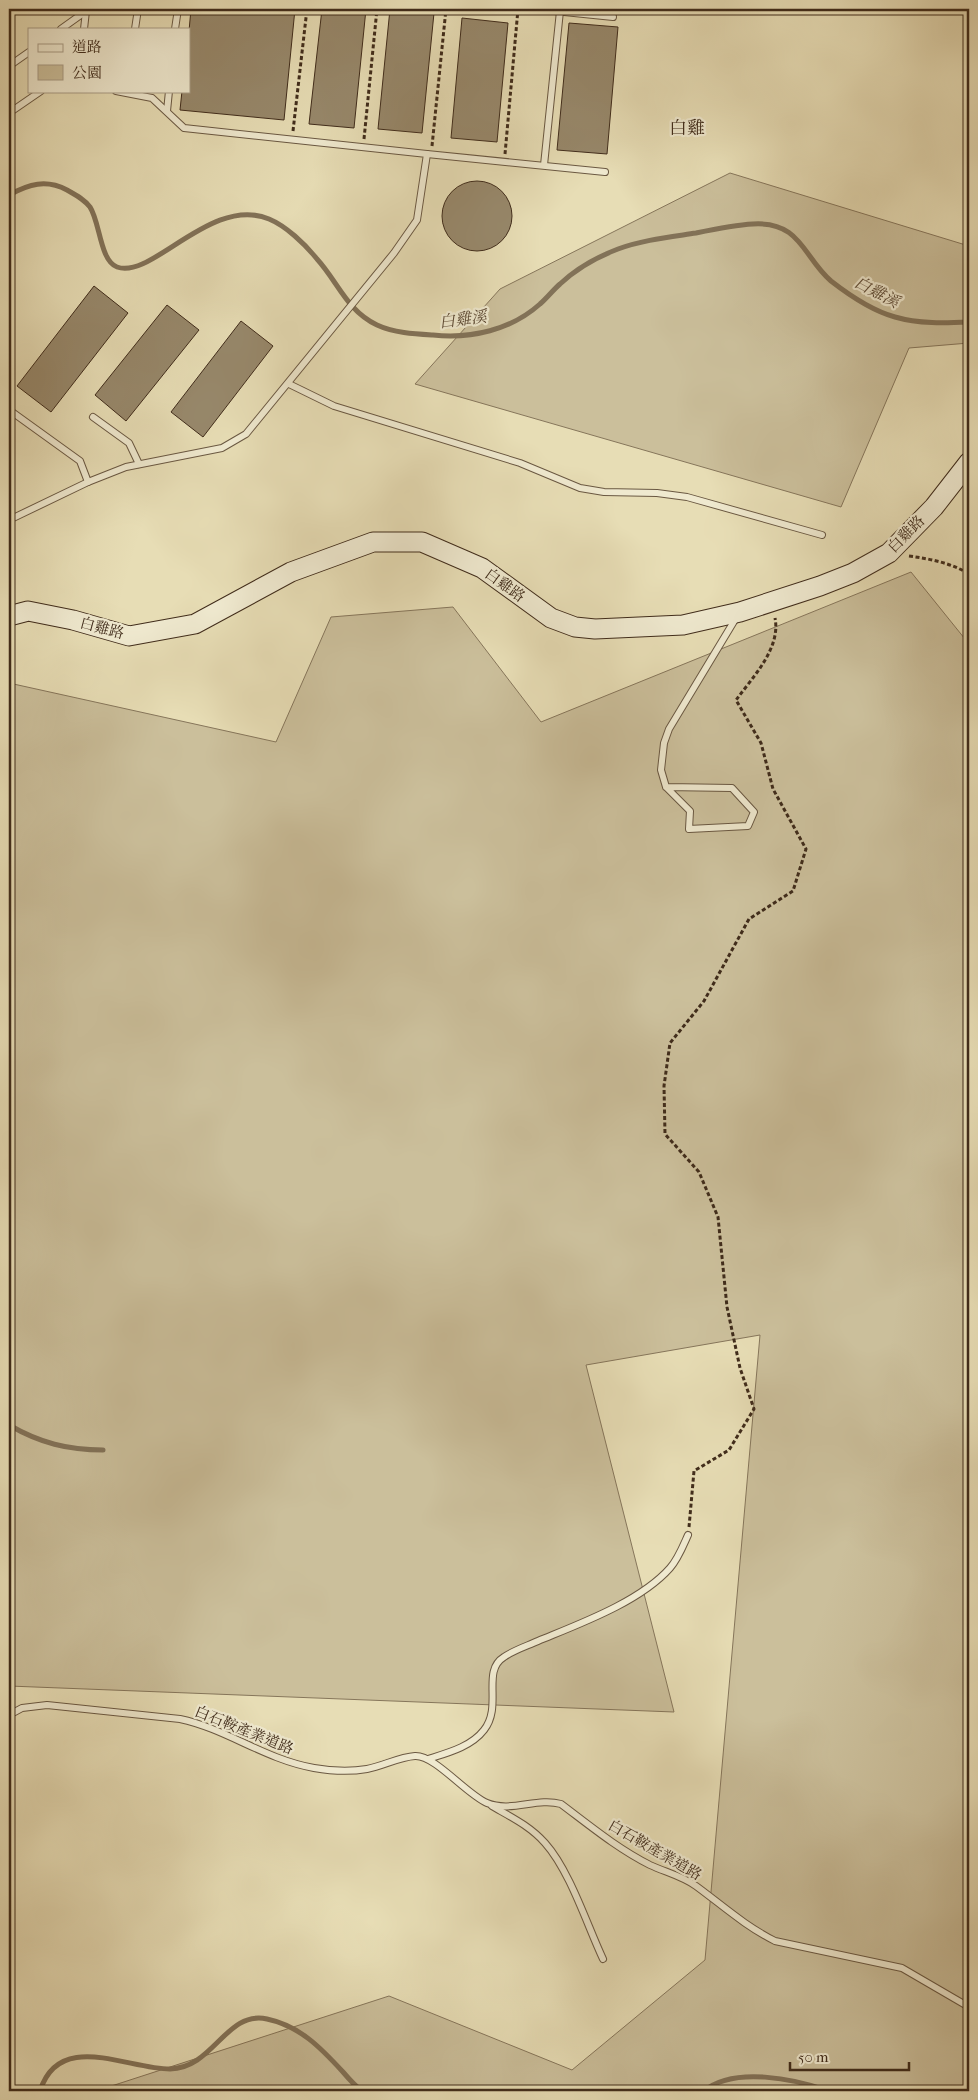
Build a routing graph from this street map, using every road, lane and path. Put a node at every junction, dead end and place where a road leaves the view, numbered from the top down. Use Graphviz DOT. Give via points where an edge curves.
graph roads {
  1 [pos="138,9"];
  2 [pos="178,9"];
  3 [pos="306,9"];
  4 [pos="378,9"];
  5 [pos="446,9"];
  6 [pos="518,9"];
  7 [pos="535,9"];
  8 [pos="88,10"];
  9 [pos="560,11"];
  10 [pos="613,16"];
  11 [pos="62,28"];
  12 [pos="84,28"];
  13 [pos="135,28"];
  14 [pos="176,28"];
  15 [pos="28,53"];
  16 [pos="9,66"];
  17 [pos="40,92"];
  18 [pos="128,92"];
  19 [pos="169,92"];
  20 [pos="167,111"];
  21 [pos="9,113"];
  22 [pos="292,139"];
  23 [pos="363,147"];
  24 [pos="429,154"];
  25 [pos="505,162"];
  26 [pos="544,166"];
  27 [pos="605,172"];
  28 [pos="289,384"];
  29 [pos="12,412"];
  30 [pos="93,417"];
  31 [pos="969,462"];
  32 [pos="139,464"];
  33 [pos="88,482"];
  34 [pos="9,520"];
  35 [pos="822,535"];
  36 [pos="889,553"];
  37 [pos="969,574"];
  38 [pos="772,602"];
  39 [pos="740,612"];
  40 [pos="9,616"];
  41 [pos="666,787"];
  42 [pos="688,1535"];
  43 [pos="9,1715"];
  44 [pos="428,1759"];
  45 [pos="489,1804"];
  46 [pos="603,1959"];
  47 [pos="969,2008"];
  1 -- 13 [label="lane"];
  2 -- 14 [label="lane"];
  3 -- 22 [label="path"];
  4 -- 23 [label="path"];
  5 -- 24 [label="path"];
  6 -- 25 [label="path"];
  7 -- 9 [label="lane"];
  8 -- 11 [label="lane"];
  8 -- 12 [label="lane"];
  9 -- 10 [label="lane"];
  9 -- 26 [label="lane"];
  15 -- 16 [label="lane"];
  17 -- 21 [label="lane"];
  18 -- 20 [label="lane" via="152,98"];
  19 -- 20 [label="lane"];
  20 -- 22 [label="lane" via="184,128"];
  22 -- 23 [label="lane"];
  23 -- 24 [label="lane"];
  24 -- 25 [label="lane"];
  24 -- 28 [label="lane" via="417,220"];
  25 -- 26 [label="lane"];
  26 -- 27 [label="lane"];
  28 -- 32 [label="lane" via="255,425 235,442 222,448"];
  28 -- 35 [label="lane" via="334,406 520,463 580,488 687,497"];
  29 -- 33 [label="lane" via="80,461"];
  30 -- 32 [label="lane" via="129,443"];
  31 -- 36 [label="street, 白雞路" via="934,507"];
  32 -- 33 [label="lane"];
  33 -- 34 [label="lane"];
  36 -- 37 [label="path" via="932,560 958,567"];
  36 -- 38 [label="street, 白雞路" via="853,573"];
  38 -- 39 [label="street, 白雞路"];
  38 -- 42 [label="path" via="777,626 768,657 736,700 761,743 773,790 806,849 793,891 749,919 704,1001 670,1043 664,1086 665,1134 699,1172 718,1217 727,1306 740,1368 754,1409 729,1450 694,1471"];
  39 -- 40 [label="street, 白雞路" via="683,625 575,627 551,618 482,568 422,542 374,542 291,572 195,624 129,636 28,610"];
  39 -- 41 [label="lane" via="669,729 661,757"];
  41 -- 41 [label="lane" via="690,812 689,829 748,826 754,812 732,788"];
  42 -- 44 [label="lane" via="670,1568 642,1591 495,1664 492,1671 492,1716 485,1730 456,1750"];
  43 -- 44 [label="lane, 白石鞍產業道路" via="22,1708 47,1705 180,1719 197,1722 285,1762 316,1768 367,1769 416,1756"];
  44 -- 45 [label="lane, 白石鞍產業道路" via="475,1797"];
  45 -- 46 [label="lane" via="526,1825 546,1844 565,1874"];
  45 -- 47 [label="lane, 白石鞍產業道路" via="517,1806 540,1801 561,1804 623,1849 695,1885 758,1933 774,1941 902,1968"];
}
